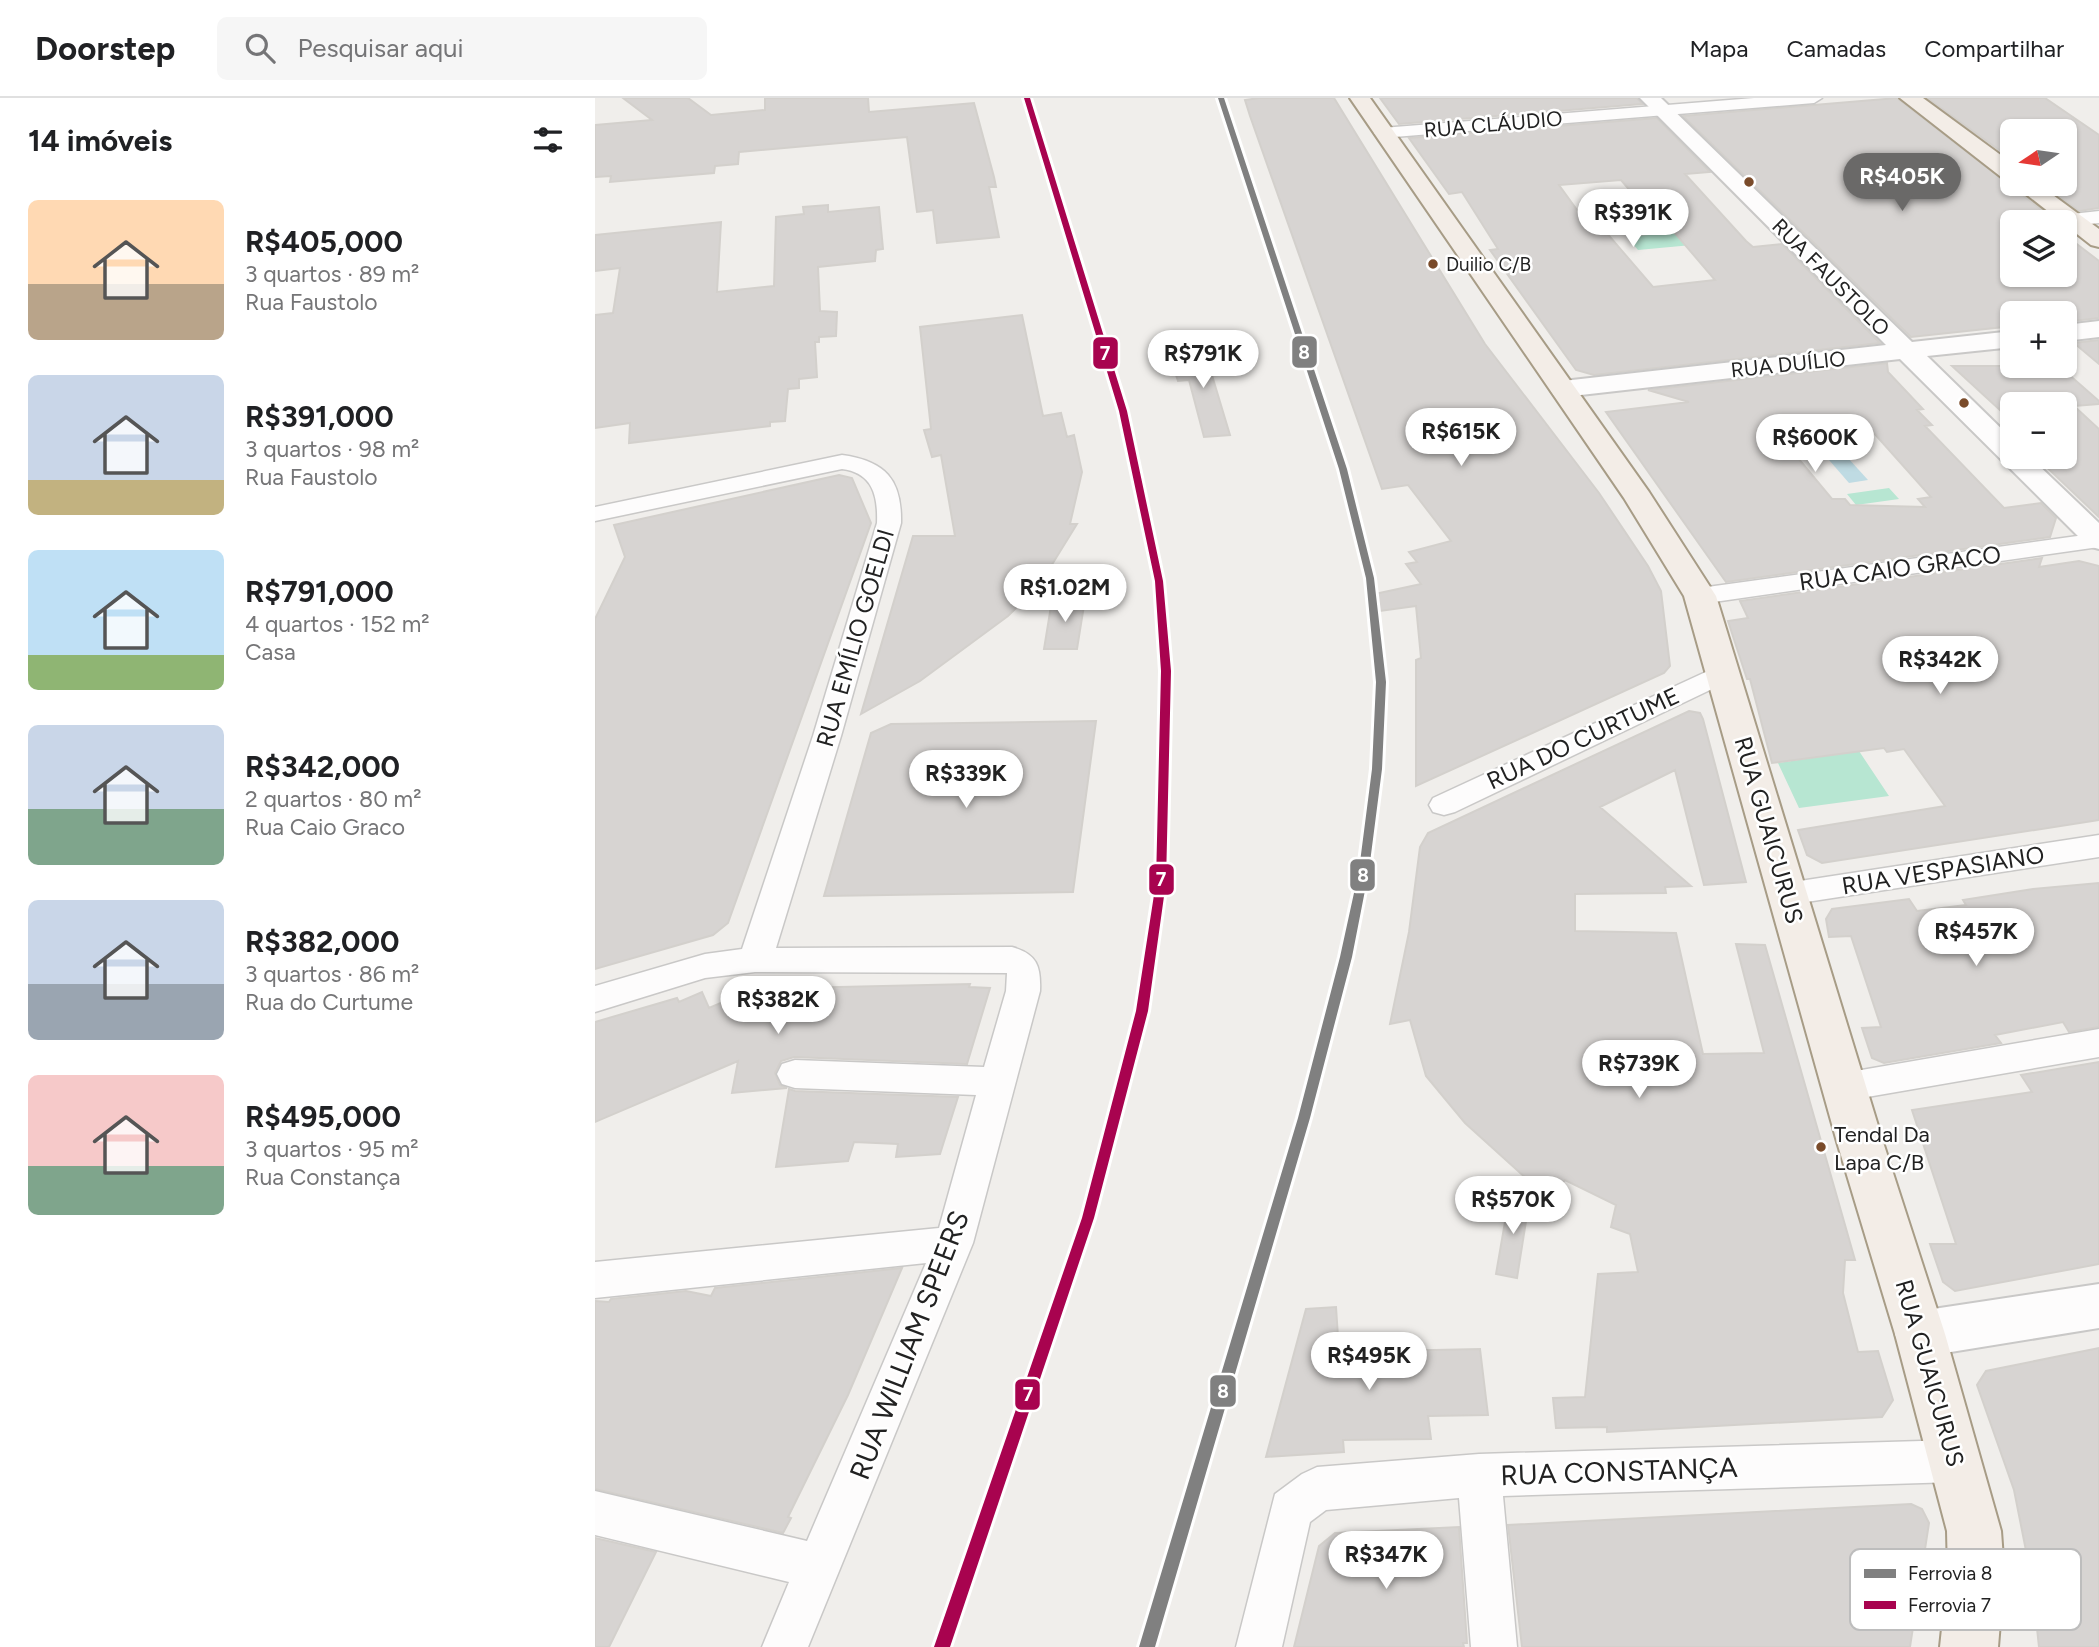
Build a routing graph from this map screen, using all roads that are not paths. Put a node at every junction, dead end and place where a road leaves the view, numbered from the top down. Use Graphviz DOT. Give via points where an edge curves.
graph roads {
  1 [pos="1360,98"];
  2 [pos="1814,98"];
  3 [pos="1910,98"];
  4 [pos="1656,104"];
  5 [pos="1382,133"];
  6 [pos="2000,165"];
  7 [pos="2040,196"];
  8 [pos="2058,210"];
  9 [pos="2099,217"];
  10 [pos="2077,219"];
  11 [pos="2077,224"];
  12 [pos="2099,240"];
  13 [pos="2099,329"];
  14 [pos="2077,332"];
  15 [pos="2000,340"];
  16 [pos="1906,351"];
  17 [pos="1563,390"];
  18 [pos="2000,443"];
  19 [pos="2026,469"];
  20 [pos="595,514"];
  21 [pos="2099,540"];
  22 [pos="1700,596"];
  23 [pos="1723,673"];
  24 [pos="1444,805"];
  25 [pos="2099,846"];
  26 [pos="1787,894"];
  27 [pos="755,960"];
  28 [pos="595,999"];
  29 [pos="2099,1043"];
  30 [pos="795,1074"];
  31 [pos="998,1082"];
  32 [pos="1844,1087"];
  33 [pos="954,1243"];
  34 [pos="595,1280"];
  35 [pos="2099,1306"];
  36 [pos="1920,1335"];
  37 [pos="1955,1461"];
  38 [pos="1479,1475"];
  39 [pos="595,1513"];
  40 [pos="1975,1549"];
  41 [pos="820,1567"];
  42 [pos="785,1647"];
  43 [pos="1259,1647"];
  44 [pos="1494,1647"];
  1 -- 5 [label="main road, RUA GUAICURUS"];
  2 -- 4 [label="street, RUA CLÁUDIO"];
  3 -- 6 [label="main road"];
  4 -- 5 [label="street, RUA CLÁUDIO"];
  4 -- 16 [label="street, RUA FAUSTOLO"];
  5 -- 17 [label="main road, RUA GUAICURUS"];
  7 -- 8 [label="main road"];
  9 -- 10 [label="street"];
  11 -- 12 [label="main road"];
  13 -- 14 [label="street"];
  15 -- 16 [label="street, RUA DUÍLIO"];
  16 -- 17 [label="street, RUA DUÍLIO"];
  16 -- 18 [label="street, RUA FAUSTOLO"];
  17 -- 22 [label="main road, RUA GUAICURUS"];
  19 -- 21 [label="street, RUA FAUSTOLO"];
  20 -- 27 [label="street, RUA EMÍLIO GOELDI" via="842,462 867,465 877,473 887,495 889,523"];
  21 -- 22 [label="street, RUA CAIO GRACO"];
  22 -- 23 [label="main road, RUA GUAICURUS"];
  23 -- 24 [label="street, RUA DO CURTUME"];
  23 -- 26 [label="main road, RUA GUAICURUS"];
  25 -- 26 [label="street, RUA VESPASIANO"];
  26 -- 32 [label="main road, RUA GUAICURUS"];
  27 -- 28 [label="street" via="705,966"];
  27 -- 31 [label="street, RUA WILLIAM SPEERS" via="1020,962 1023,991"];
  29 -- 32 [label="street"];
  30 -- 31 [label="street"];
  31 -- 33 [label="street, RUA WILLIAM SPEERS"];
  32 -- 36 [label="main road, RUA GUAICURUS"];
  33 -- 34 [label="street"];
  33 -- 41 [label="street, RUA WILLIAM SPEERS"];
  35 -- 36 [label="street"];
  36 -- 37 [label="main road, RUA GUAICURUS"];
  37 -- 38 [label="street, RUA CONSTANÇA"];
  37 -- 40 [label="main road, RUA GUAICURUS"];
  38 -- 43 [label="street, RUA CONSTANÇA" via="1317,1489 1291,1510"];
  38 -- 44 [label="street"];
  39 -- 41 [label="street"];
  41 -- 42 [label="street, RUA WILLIAM SPEERS"];
}
